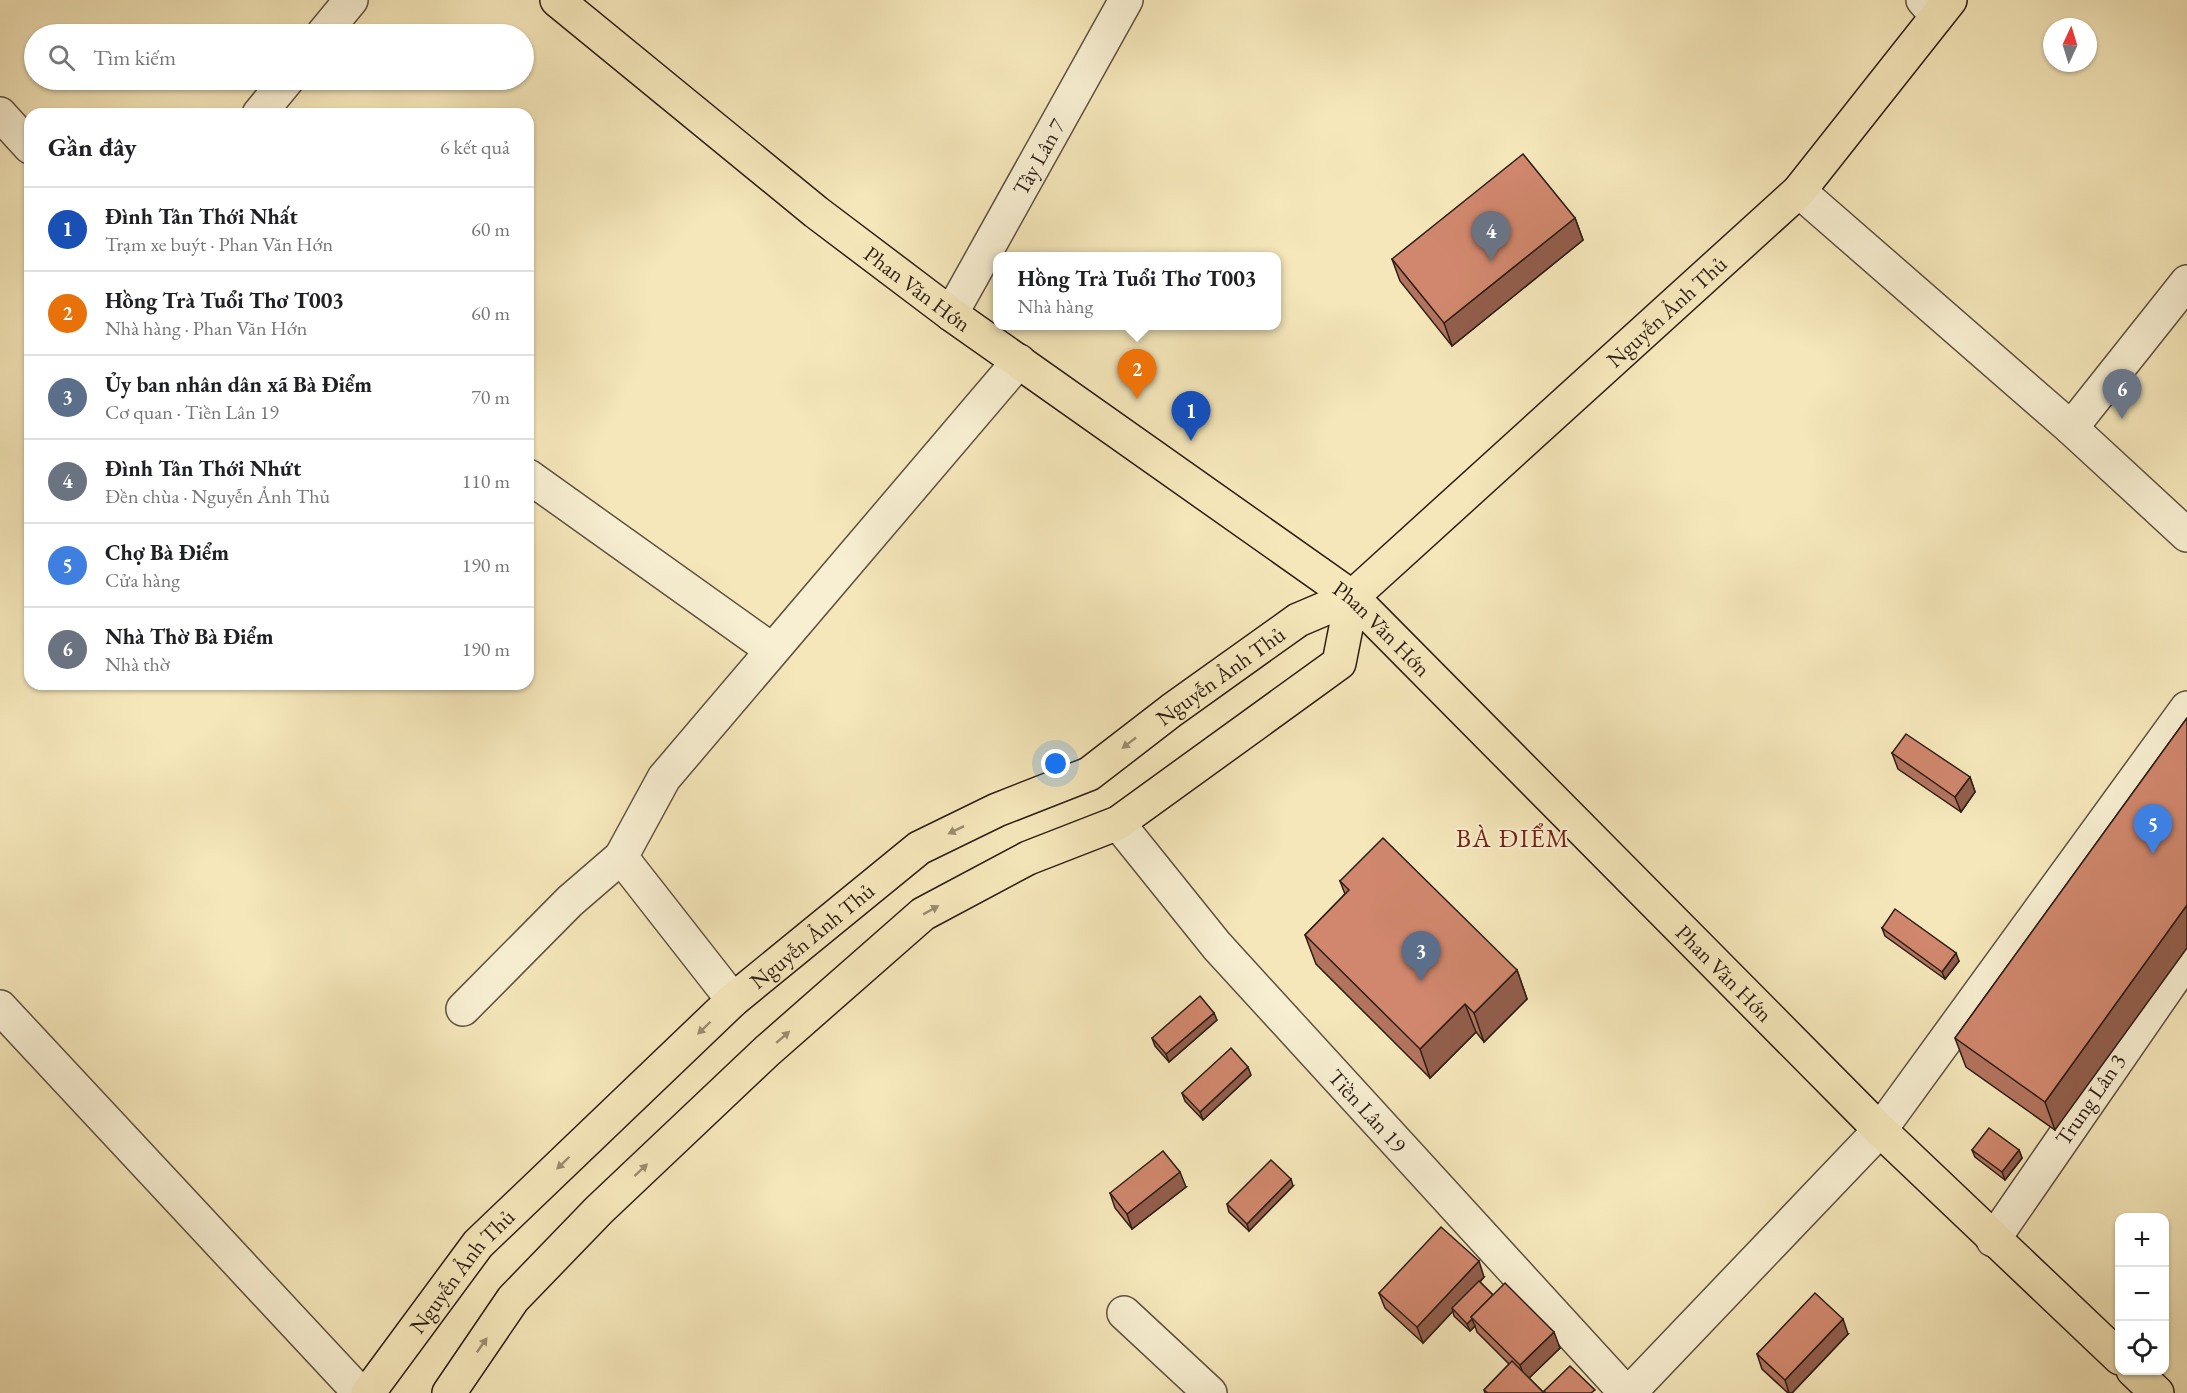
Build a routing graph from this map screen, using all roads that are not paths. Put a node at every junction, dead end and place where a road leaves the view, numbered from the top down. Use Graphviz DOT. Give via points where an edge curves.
graph roads {
  1 [pos="351,0"];
  2 [pos="557,0"];
  3 [pos="1116,4"];
  4 [pos="1937,5"];
  5 [pos="331,24"];
  6 [pos="279,90"];
  7 [pos="264,108"];
  8 [pos="0,114"];
  9 [pos="24,140"];
  10 [pos="1799,190"];
  11 [pos="2187,282"];
  12 [pos="951,314"];
  13 [pos="1019,361"];
  14 [pos="2071,428"];
  15 [pos="534,480"];
  16 [pos="2187,535"];
  17 [pos="1352,597"];
  18 [pos="772,651"];
  19 [pos="2187,708"];
  20 [pos="1118,823"];
  21 [pos="621,856"];
  22 [pos="2187,958"];
  23 [pos="733,1000"];
  24 [pos="0,1007"];
  25 [pos="463,1009"];
  26 [pos="1880,1130"];
  27 [pos="1992,1240"];
  28 [pos="1124,1313"];
  29 [pos="2115,1353"];
  30 [pos="2137,1375"];
  31 [pos="360,1393"];
  32 [pos="368,1393"];
  33 [pos="449,1393"];
  34 [pos="1210,1393"];
  35 [pos="1627,1393"];
  36 [pos="2157,1393"];
  1 -- 5 [label="street"];
  2 -- 12 [label="main road, Phan Văn Hớn" via="816,212"];
  3 -- 12 [label="street, Tây Lân 7"];
  4 -- 10 [label="main road, Nguyễn Ảnh Thủ"];
  6 -- 7 [label="street"];
  8 -- 9 [label="street"];
  10 -- 14 [label="street"];
  10 -- 17 [label="main road, Nguyễn Ảnh Thủ"];
  11 -- 14 [label="street"];
  12 -- 13 [label="main road, Phan Văn Hớn"];
  13 -- 17 [label="main road, Phan Văn Hớn"];
  13 -- 18 [label="street"];
  14 -- 16 [label="street"];
  15 -- 18 [label="street"];
  17 -- 20 [label="main road" via="1339,663"];
  17 -- 23 [label="main road, Nguyễn Ảnh Thủ, one-way" via="1298,620 1089,774 997,810 919,848"];
  17 -- 26 [label="main road, Phan Văn Hớn"];
  18 -- 21 [label="street" via="664,778"];
  19 -- 26 [label="street"];
  33 -- 20 [label="main road, one-way" via="513,1299 599,1209 767,1051 923,914 1028,858"];
  20 -- 35 [label="street, Tiền Lân 19" via="1218,946"];
  21 -- 23 [label="street"];
  21 -- 25 [label="street" via="570,901"];
  22 -- 27 [label="street, Trung Lân 3"];
  23 -- 32 [label="main road, Nguyễn Ảnh Thủ, one-way" via="478,1244"];
  24 -- 31 [label="street"];
  26 -- 27 [label="main road, Phan Văn Hớn"];
  26 -- 35 [label="street"];
  27 -- 29 [label="main road, Phan Văn Hớn"];
  28 -- 34 [label="street"];
  30 -- 36 [label="main road"];
}
